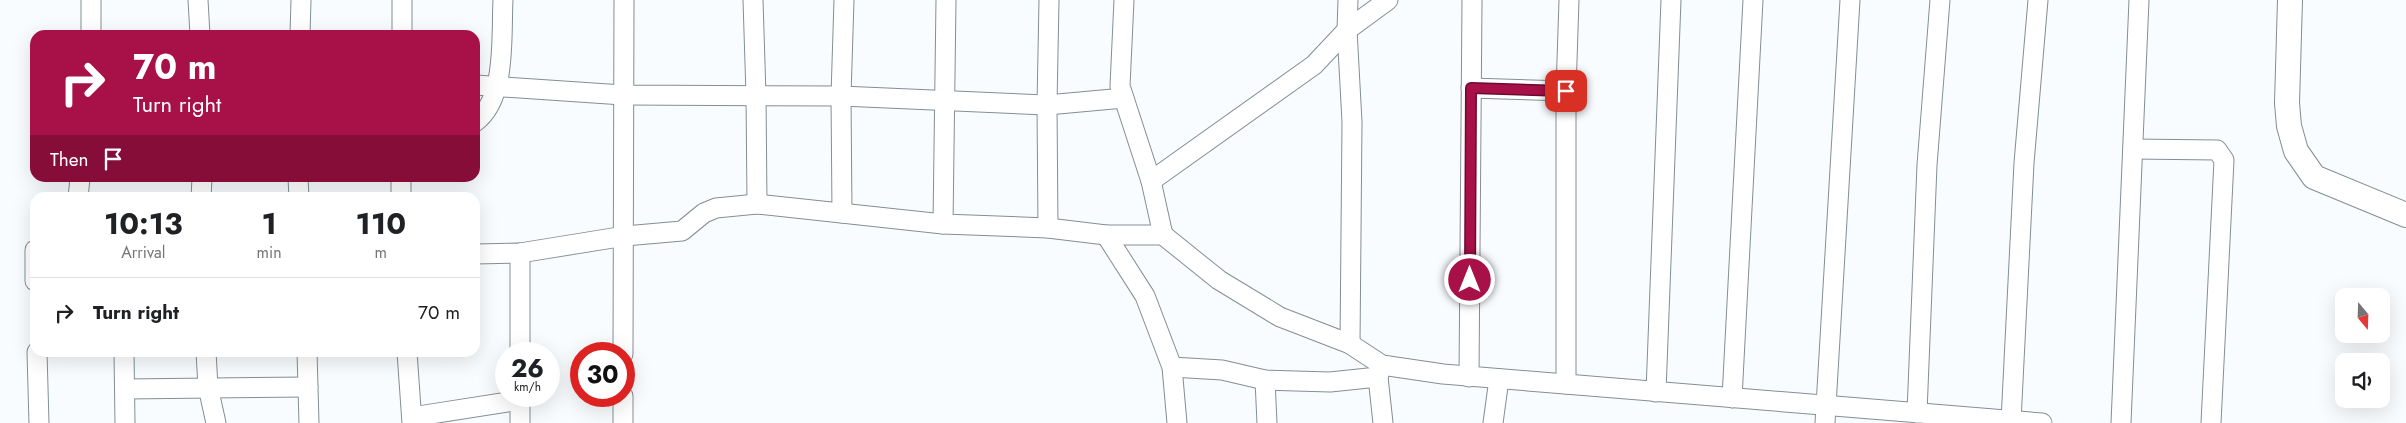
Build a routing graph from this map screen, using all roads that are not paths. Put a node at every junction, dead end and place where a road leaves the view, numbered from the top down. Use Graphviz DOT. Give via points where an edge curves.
graph roads {
  1 [pos="91,0"];
  2 [pos="198,0"];
  3 [pos="301,0"];
  4 [pos="402,0"];
  5 [pos="504,0"];
  6 [pos="624,0"];
  7 [pos="753,0"];
  8 [pos="844,0"];
  9 [pos="946,0"];
  10 [pos="1049,0"];
  11 [pos="1124,0"];
  12 [pos="1348,0"];
  13 [pos="1388,0"];
  14 [pos="1472,0"];
  15 [pos="1569,0"];
  16 [pos="1671,0"];
  17 [pos="1753,0"];
  18 [pos="1850,0"];
  19 [pos="1940,0"];
  20 [pos="2038,0"];
  21 [pos="2139,0"];
  22 [pos="2290,0"];
  23 [pos="91,30"];
  24 [pos="200,30"];
  25 [pos="300,30"];
  26 [pos="402,30"];
  27 [pos="1347,30"];
  28 [pos="480,86"];
  29 [pos="497,88"];
  30 [pos="1471,88"];
  31 [pos="1566,91"];
  32 [pos="623,95"];
  33 [pos="756,95"];
  34 [pos="841,96"];
  35 [pos="1124,98"];
  36 [pos="946,100"];
  37 [pos="1047,105"];
  38 [pos="480,119"];
  39 [pos="2133,149"];
  40 [pos="1151,181"];
  41 [pos="757,204"];
  42 [pos="842,213"];
  43 [pos="2406,215"];
  44 [pos="943,224"];
  45 [pos="1048,228"];
  46 [pos="1106,235"];
  47 [pos="1163,235"];
  48 [pos="625,236"];
  49 [pos="480,254"];
  50 [pos="520,254"];
  51 [pos="520,342"];
  52 [pos="624,342"];
  53 [pos="1350,344"];
  54 [pos="37,357"];
  55 [pos="124,357"];
  56 [pos="206,357"];
  57 [pos="307,357"];
  58 [pos="407,357"];
  59 [pos="1172,367"];
  60 [pos="1380,371"];
  61 [pos="1469,376"];
  62 [pos="1499,379"];
  63 [pos="1264,380"];
  64 [pos="1566,384"];
  65 [pos="208,387"];
  66 [pos="308,387"];
  67 [pos="125,389"];
  68 [pos="1656,392"];
  69 [pos="1732,398"];
  70 [pos="495,403"];
  71 [pos="520,407"];
  72 [pos="623,407"];
  73 [pos="1917,413"];
  74 [pos="1826,414"];
  75 [pos="412,420"];
  76 [pos="2011,420"];
  77 [pos="39,423"];
  78 [pos="125,423"];
  79 [pos="216,423"];
  80 [pos="309,423"];
  81 [pos="520,423"];
  82 [pos="622,423"];
  83 [pos="1177,423"];
  84 [pos="1268,423"];
  85 [pos="1383,423"];
  86 [pos="1493,423"];
  87 [pos="2042,423"];
  88 [pos="2121,423"];
  89 [pos="2211,423"];
  1 -- 23 [label="street"];
  2 -- 24 [label="street"];
  3 -- 25 [label="street"];
  4 -- 26 [label="street"];
  5 -- 29 [label="street"];
  6 -- 32 [label="street"];
  7 -- 33 [label="street"];
  8 -- 34 [label="street"];
  9 -- 36 [label="street"];
  10 -- 37 [label="street"];
  11 -- 35 [label="street" via="1120,71"];
  12 -- 27 [label="street"];
  13 -- 27 [label="street"];
  14 -- 30 [label="street"];
  15 -- 31 [label="street"];
  16 -- 68 [label="street"];
  17 -- 69 [label="street"];
  18 -- 74 [label="street"];
  19 -- 73 [label="street" via="1927,165"];
  20 -- 76 [label="street" via="2024,163"];
  21 -- 39 [label="street"];
  22 -- 43 [label="street" via="2287,102 2296,151 2314,177"];
  27 -- 40 [label="street" via="1314,64"];
  27 -- 53 [label="street" via="1352,122"];
  28 -- 29 [label="street"];
  29 -- 32 [label="street"];
  29 -- 38 [label="street"];
  30 -- 31 [label="street"];
  30 -- 61 [label="street"];
  31 -- 64 [label="street"];
  32 -- 33 [label="street"];
  32 -- 48 [label="street"];
  33 -- 34 [label="street"];
  33 -- 41 [label="street"];
  34 -- 36 [label="street"];
  34 -- 42 [label="street"];
  35 -- 37 [label="street"];
  35 -- 40 [label="street"];
  36 -- 37 [label="street"];
  36 -- 44 [label="street"];
  37 -- 45 [label="street"];
  39 -- 88 [label="street"];
  39 -- 89 [label="street" via="2216,150 2224,160"];
  40 -- 47 [label="street"];
  41 -- 42 [label="street"];
  41 -- 48 [label="street" via="716,208 704,213 682,231"];
  42 -- 44 [label="street"];
  44 -- 45 [label="street"];
  45 -- 46 [label="street"];
  46 -- 47 [label="street"];
  46 -- 59 [label="street" via="1145,296"];
  47 -- 53 [label="street" via="1219,280 1280,317"];
  48 -- 50 [label="street"];
  48 -- 52 [label="street"];
  49 -- 50 [label="street"];
  50 -- 51 [label="street"];
  53 -- 60 [label="street"];
  54 -- 77 [label="street"];
  55 -- 67 [label="street"];
  56 -- 65 [label="street"];
  57 -- 66 [label="street"];
  58 -- 75 [label="street"];
  59 -- 63 [label="street" via="1222,370"];
  59 -- 83 [label="street"];
  60 -- 61 [label="street"];
  60 -- 63 [label="street" via="1330,382"];
  60 -- 85 [label="street"];
  61 -- 62 [label="street"];
  62 -- 64 [label="street"];
  62 -- 86 [label="street"];
  63 -- 84 [label="street"];
  64 -- 68 [label="street"];
  65 -- 66 [label="street"];
  65 -- 67 [label="street"];
  65 -- 79 [label="street"];
  66 -- 80 [label="street"];
  67 -- 78 [label="street"];
  68 -- 69 [label="street"];
  69 -- 74 [label="street"];
  70 -- 75 [label="street"];
  71 -- 81 [label="street"];
  72 -- 82 [label="street"];
  73 -- 74 [label="street"];
  73 -- 76 [label="street"];
  76 -- 87 [label="street"];
}
